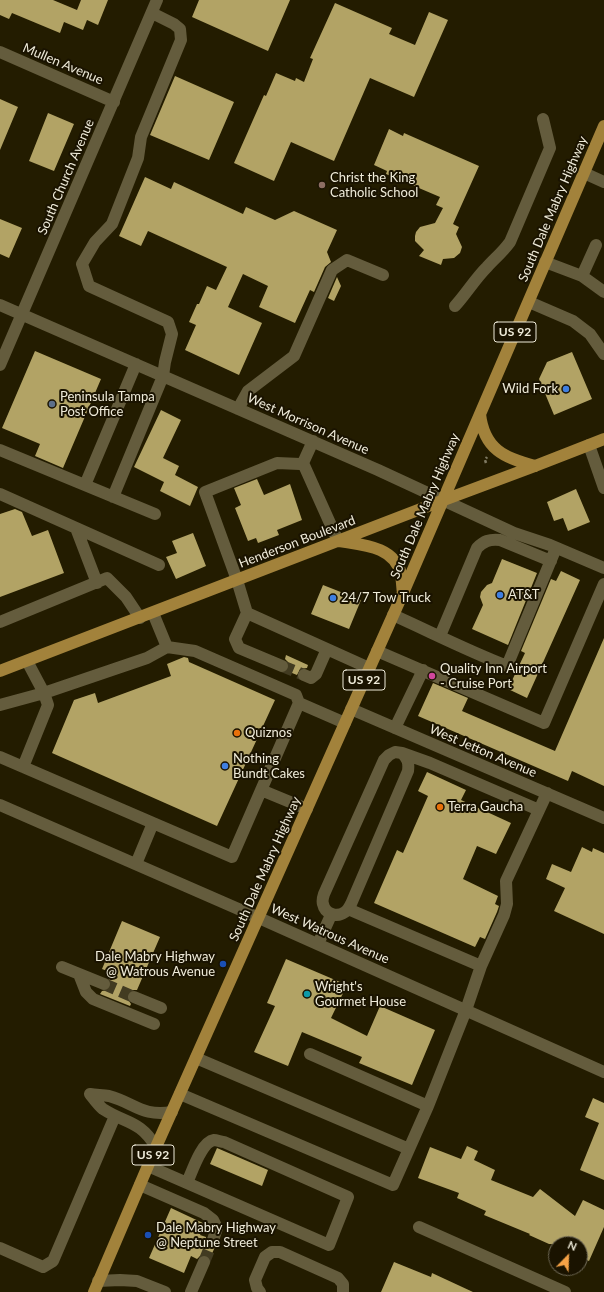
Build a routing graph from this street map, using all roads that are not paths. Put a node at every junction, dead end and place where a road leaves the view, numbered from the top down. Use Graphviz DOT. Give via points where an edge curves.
graph roads {
  1 [pos="157,0"];
  2 [pos="152,13"];
  3 [pos="0,52"];
  4 [pos="114,102"];
  5 [pos="543,119"];
  6 [pos="604,126"];
  7 [pos="601,138"];
  8 [pos="584,173"];
  9 [pos="604,182"];
  10 [pos="596,244"];
  11 [pos="545,262"];
  12 [pos="383,275"];
  13 [pos="582,276"];
  14 [pos="604,292"];
  15 [pos="529,302"];
  16 [pos="0,305"];
  17 [pos="455,306"];
  18 [pos="22,315"];
  19 [pos="604,354"];
  20 [pos="136,364"];
  21 [pos="0,365"];
  22 [pos="163,376"];
  23 [pos="238,409"];
  24 [pos="480,412"];
  25 [pos="604,439"];
  26 [pos="313,441"];
  27 [pos="589,445"];
  28 [pos="0,450"];
  29 [pos="303,463"];
  30 [pos="535,466"];
  31 [pos="603,485"];
  32 [pos="85,486"];
  33 [pos="0,494"];
  34 [pos="113,497"];
  35 [pos="444,500"];
  36 [pos="155,514"];
  37 [pos="76,528"];
  38 [pos="338,541"];
  39 [pos="556,548"];
  40 [pos="550,561"];
  41 [pos="159,565"];
  42 [pos="604,568"];
  43 [pos="237,580"];
  44 [pos="97,583"];
  45 [pos="604,584"];
  46 [pos="403,593"];
  47 [pos="153,613"];
  48 [pos="247,613"];
  49 [pos="393,615"];
  50 [pos="140,618"];
  51 [pos="0,622"];
  52 [pos="440,636"];
  53 [pos="167,647"];
  54 [pos="327,649"];
  55 [pos="377,650"];
  56 [pos="27,661"];
  57 [pos="282,666"];
  58 [pos="370,668"];
  59 [pos="423,670"];
  60 [pos="0,671"];
  61 [pos="304,675"];
  62 [pos="44,693"];
  63 [pos="299,703"];
  64 [pos="0,705"];
  65 [pos="351,709"];
  66 [pos="345,723"];
  67 [pos="395,728"];
  68 [pos="411,735"];
  69 [pos="402,753"];
  70 [pos="0,757"];
  71 [pos="23,767"];
  72 [pos="262,790"];
  73 [pos="547,793"];
  74 [pos="0,805"];
  75 [pos="307,809"];
  76 [pos="539,810"];
  77 [pos="604,818"];
  78 [pos="153,823"];
  79 [pos="136,864"];
  80 [pos="348,908"];
  81 [pos="331,914"];
  82 [pos="259,918"];
  83 [pos="318,944"];
  84 [pos="481,966"];
  85 [pos="62,967"];
  86 [pos="78,974"];
  87 [pos="104,984"];
  88 [pos="134,997"];
  89 [pos="161,1008"];
  90 [pos="466,1010"];
  91 [pos="154,1024"];
  92 [pos="310,1054"];
  93 [pos="196,1058"];
  94 [pos="604,1072"];
  95 [pos="180,1094"];
  96 [pos="428,1106"];
  97 [pos="172,1112"];
  98 [pos="115,1116"];
  99 [pos="156,1147"];
  100 [pos="409,1149"];
  101 [pos="148,1166"];
  102 [pos="187,1183"];
  103 [pos="140,1185"];
  104 [pos="419,1226"];
  105 [pos="213,1240"];
  106 [pos="0,1248"];
  107 [pos="204,1262"];
  108 [pos="96,1287"];
  109 [pos="160,1291"];
  110 [pos="191,1292"];
  111 [pos="260,1292"];
  112 [pos="344,1292"];
  113 [pos="565,1292"];
  1 -- 2 [label="street, South Church Avenue"];
  2 -- 4 [label="street, South Church Avenue"];
  2 -- 22 [label="street" via="180,29 181,40 141,137 138,158 112,224 95,242 82,264 89,286 168,322 172,334"];
  3 -- 4 [label="street, Mullen Avenue"];
  4 -- 18 [label="street, South Church Avenue"];
  5 -- 17 [label="street" via="550,148 510,242"];
  6 -- 7 [label="main road, South Dale Mabry Highway / US 92"];
  7 -- 8 [label="main road, South Dale Mabry Highway / US 92"];
  8 -- 9 [label="street"];
  8 -- 11 [label="main road, South Dale Mabry Highway / US 92"];
  10 -- 13 [label="street"];
  11 -- 13 [label="street"];
  11 -- 15 [label="main road, South Dale Mabry Highway / US 92"];
  12 -- 23 [label="street" via="347,260 332,270 294,356 248,391"];
  13 -- 14 [label="street"];
  15 -- 19 [label="street" via="573,321 590,334"];
  15 -- 24 [label="main road, South Dale Mabry Highway / US 92"];
  16 -- 18 [label="street, West Morrison Avenue"];
  18 -- 20 [label="street, West Morrison Avenue"];
  18 -- 21 [label="street, South Church Avenue"];
  20 -- 22 [label="street, West Morrison Avenue"];
  20 -- 32 [label="street"];
  22 -- 23 [label="street, West Morrison Avenue"];
  22 -- 34 [label="street"];
  23 -- 26 [label="street, West Morrison Avenue"];
  24 -- 30 [label="main road" via="482,428 498,452"];
  24 -- 35 [label="main road, South Dale Mabry Highway / US 92"];
  25 -- 27 [label="main road, Henderson Boulevard"];
  26 -- 29 [label="street"];
  26 -- 35 [label="street, West Morrison Avenue"];
  27 -- 30 [label="main road, Henderson Boulevard"];
  27 -- 31 [label="street"];
  28 -- 32 [label="street"];
  29 -- 38 [label="street"];
  29 -- 43 [label="street" via="276,463 205,492"];
  30 -- 35 [label="main road, Henderson Boulevard"];
  32 -- 34 [label="street"];
  33 -- 37 [label="street"];
  34 -- 36 [label="street"];
  35 -- 38 [label="main road, Henderson Boulevard"];
  35 -- 39 [label="street, West Morrison Avenue" via="514,533"];
  35 -- 46 [label="main road, South Dale Mabry Highway / US 92"];
  37 -- 41 [label="street"];
  37 -- 44 [label="street"];
  38 -- 43 [label="main road, Henderson Boulevard"];
  38 -- 46 [label="main road" via="376,548 386,553 395,562"];
  39 -- 40 [label="street"];
  39 -- 42 [label="street, West Morrison Avenue"];
  40 -- 52 [label="street" via="500,540 491,539 483,542 476,548"];
  40 -- 52 [label="street" via="507,666 464,649"];
  43 -- 47 [label="main road, Henderson Boulevard"];
  43 -- 48 [label="street"];
  44 -- 50 [label="street" via="107,578 126,597"];
  44 -- 51 [label="street"];
  45 -- 59 [label="street" via="544,723"];
  46 -- 49 [label="main road, South Dale Mabry Highway / US 92"];
  47 -- 50 [label="main road, Henderson Boulevard"];
  47 -- 53 [label="street"];
  48 -- 54 [label="street"];
  48 -- 57 [label="street" via="235,639 239,648"];
  49 -- 52 [label="street"];
  49 -- 55 [label="main road, South Dale Mabry Highway / US 92"];
  50 -- 56 [label="main road, Henderson Boulevard"];
  53 -- 62 [label="street" via="147,658"];
  53 -- 63 [label="street" via="195,651 296,695"];
  54 -- 58 [label="street"];
  54 -- 61 [label="street" via="316,674 311,678"];
  55 -- 58 [label="main road, South Dale Mabry Highway / US 92"];
  55 -- 59 [label="street"];
  56 -- 60 [label="main road, Henderson Boulevard"];
  56 -- 62 [label="street"];
  58 -- 65 [label="main road, South Dale Mabry Highway / US 92"];
  59 -- 67 [label="street"];
  62 -- 64 [label="street"];
  62 -- 71 [label="street" via="48,705"];
  63 -- 66 [label="street"];
  63 -- 72 [label="street"];
  65 -- 66 [label="main road, South Dale Mabry Highway / US 92"];
  65 -- 67 [label="street, West Jetton Avenue"];
  66 -- 75 [label="main road, South Dale Mabry Highway / US 92"];
  67 -- 68 [label="street, West Jetton Avenue"];
  68 -- 69 [label="street"];
  68 -- 73 [label="street, West Jetton Avenue"];
  69 -- 76 [label="street"];
  69 -- 80 [label="street" via="409,763 408,771"];
  69 -- 81 [label="street" via="395,752 384,760 324,894 322,903"];
  70 -- 71 [label="street"];
  71 -- 78 [label="street"];
  72 -- 75 [label="street"];
  72 -- 78 [label="street" via="232,858"];
  73 -- 76 [label="street"];
  73 -- 77 [label="street, West Jetton Avenue"];
  74 -- 79 [label="street, West Watrous Avenue"];
  75 -- 82 [label="main road, South Dale Mabry Highway / US 92"];
  76 -- 84 [label="street" via="506,881 507,904"];
  78 -- 79 [label="street"];
  79 -- 82 [label="street, West Watrous Avenue"];
  80 -- 81 [label="street" via="346,912 338,915"];
  80 -- 84 [label="street"];
  81 -- 83 [label="street"];
  82 -- 83 [label="street, West Watrous Avenue"];
  82 -- 93 [label="main road, South Dale Mabry Highway / US 92"];
  83 -- 90 [label="street, West Watrous Avenue"];
  84 -- 90 [label="street"];
  85 -- 86 [label="street"];
  86 -- 87 [label="street"];
  86 -- 91 [label="street" via="86,992 93,999"];
  88 -- 89 [label="street"];
  90 -- 94 [label="street, West Watrous Avenue"];
  90 -- 96 [label="street"];
  92 -- 96 [label="street"];
  93 -- 95 [label="main road, South Dale Mabry Highway / US 92"];
  93 -- 100 [label="street"];
  95 -- 97 [label="main road, South Dale Mabry Highway / US 92"];
  95 -- 100 [label="street" via="393,1185"];
  96 -- 100 [label="street"];
  97 -- 98 [label="street" via="150,1113 109,1096 90,1094 102,1108"];
  97 -- 99 [label="main road, South Dale Mabry Highway / US 92"];
  98 -- 99 [label="street" via="143,1129"];
  98 -- 106 [label="street" via="53,1261 43,1267"];
  99 -- 101 [label="main road, South Dale Mabry Highway / US 92"];
  101 -- 102 [label="street"];
  101 -- 103 [label="main road, South Dale Mabry Highway / US 92"];
  102 -- 102 [label="street" via="329,1245 348,1197 215,1140 203,1148"];
  103 -- 105 [label="street" via="204,1213 214,1220 217,1228"];
  103 -- 108 [label="main road, South Dale Mabry Highway / US 92"];
  104 -- 113 [label="street"];
  107 -- 110 [label="street"];
  108 -- 109 [label="street" via="120,1280 137,1282"];
  111 -- 112 [label="street" via="255,1280 265,1257 272,1252 280,1252 338,1278 343,1284"];
}
